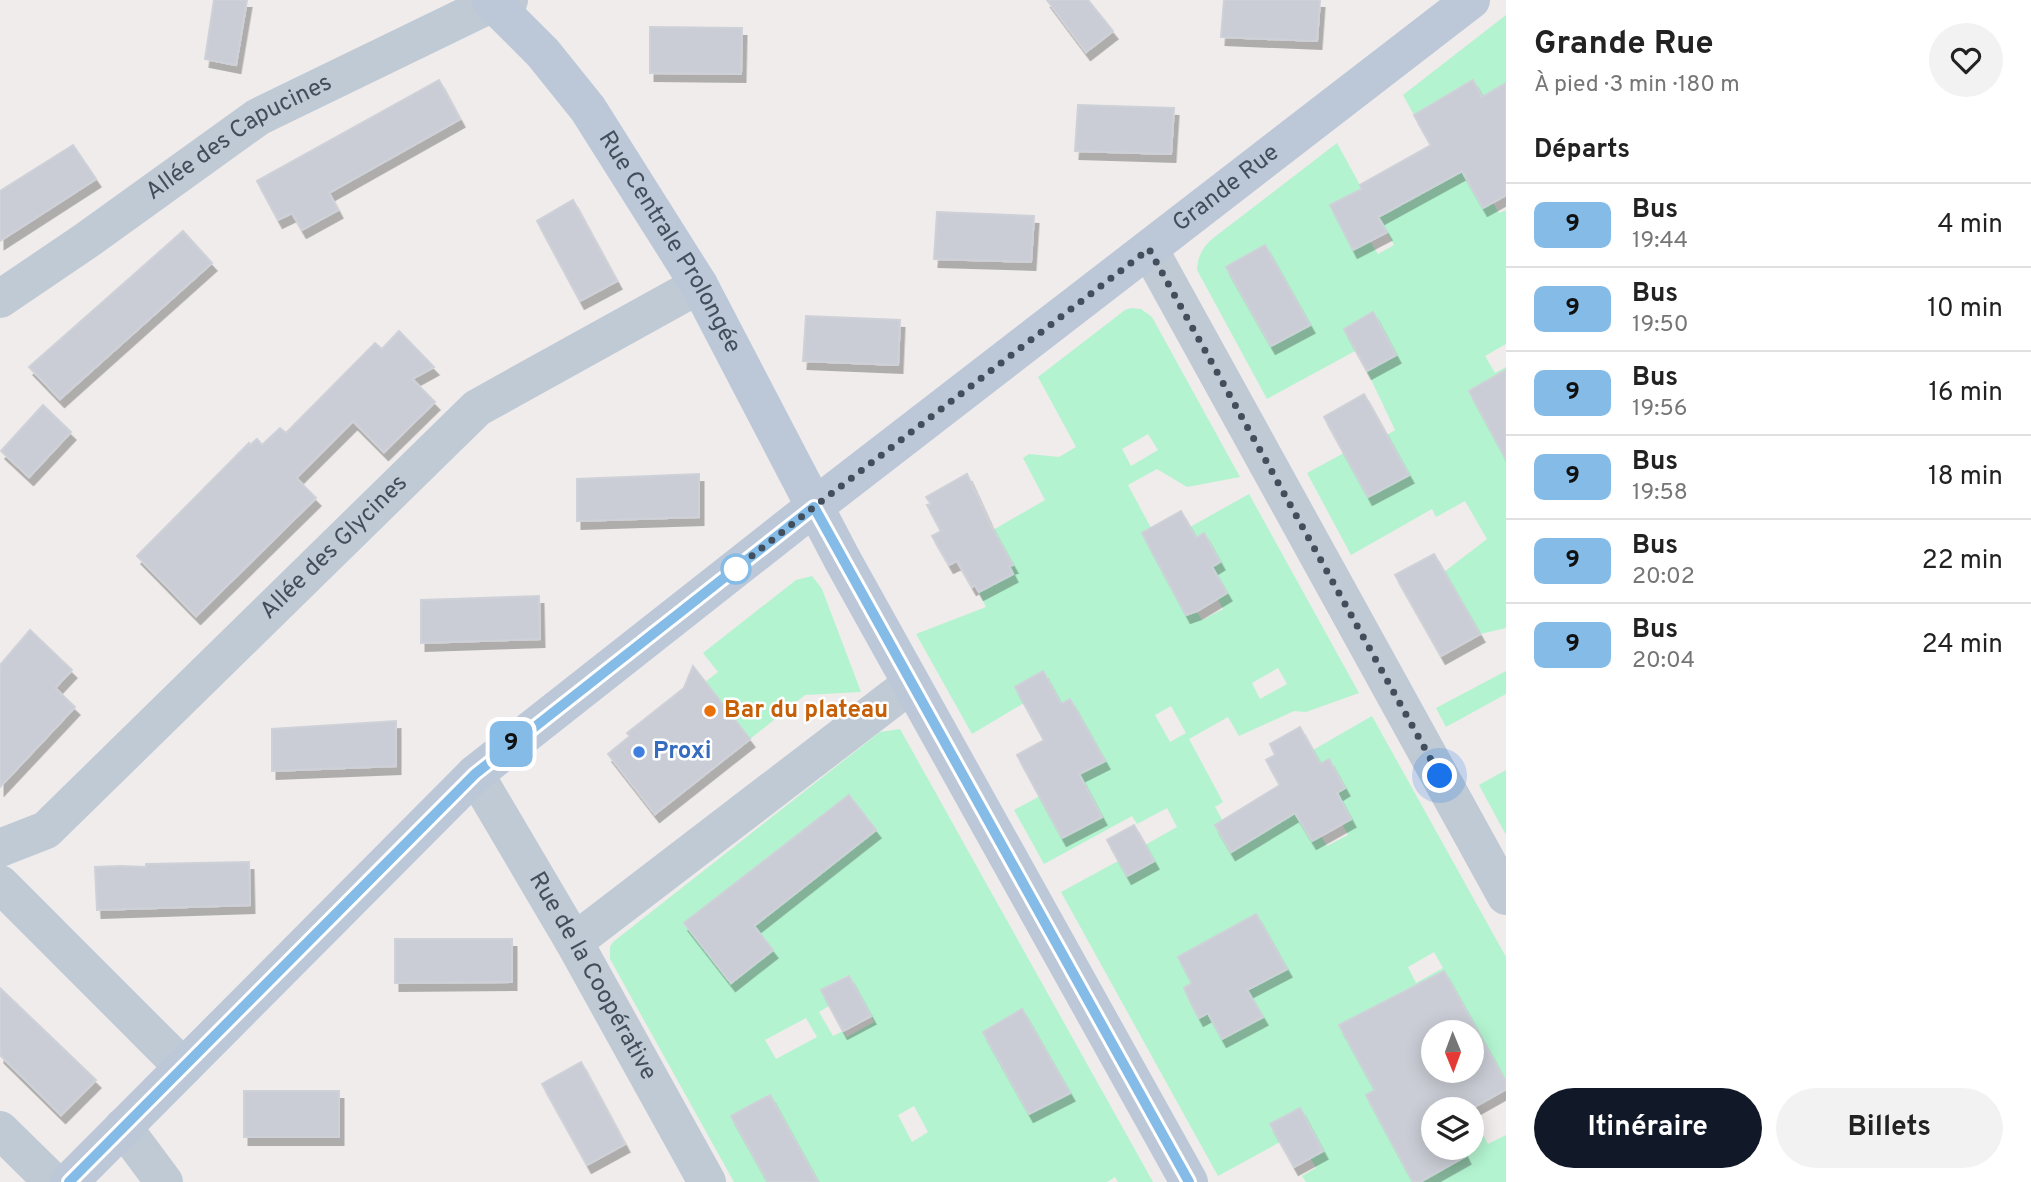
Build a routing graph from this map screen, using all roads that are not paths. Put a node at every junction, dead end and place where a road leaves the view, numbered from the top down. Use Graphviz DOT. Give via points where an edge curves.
graph roads {
  1 [pos="1471,0"];
  2 [pos="497,1"];
  3 [pos="1149,249"];
  4 [pos="699,285"];
  5 [pos="0,299"];
  6 [pos="814,507"];
  7 [pos="911,684"];
  8 [pos="475,774"];
  9 [pos="0,848"];
  10 [pos="0,884"];
  11 [pos="1506,896"];
  12 [pos="574,942"];
  13 [pos="183,1067"];
  14 [pos="124,1127"];
  15 [pos="0,1130"];
  16 [pos="53,1182"];
  17 [pos="69,1182"];
  18 [pos="164,1182"];
  19 [pos="707,1182"];
  20 [pos="1189,1182"];
  1 -- 3 [label="street, Grande Rue"];
  2 -- 4 [label="street, Rue Centrale Prolongée" via="588,110"];
  2 -- 5 [label="street, Allée des Capucines" via="258,117"];
  3 -- 6 [label="street, Grande Rue"];
  3 -- 11 [label="street"];
  4 -- 6 [label="street, Rue Centrale Prolongée"];
  4 -- 9 [label="street, Allée des Glycines" via="477,408 46,830"];
  6 -- 7 [label="street, Rue Centrale Prolongée"];
  6 -- 8 [label="street, Grande Rue"];
  7 -- 12 [label="street"];
  7 -- 20 [label="street, Rue Centrale Prolongée"];
  8 -- 12 [label="street, Rue de la Coopérative"];
  8 -- 13 [label="street, Grande Rue"];
  10 -- 13 [label="street"];
  12 -- 19 [label="street, Rue de la Coopérative"];
  13 -- 14 [label="street, Grande Rue"];
  14 -- 17 [label="street, Grande Rue"];
  14 -- 18 [label="street"];
  15 -- 16 [label="street"];
}
